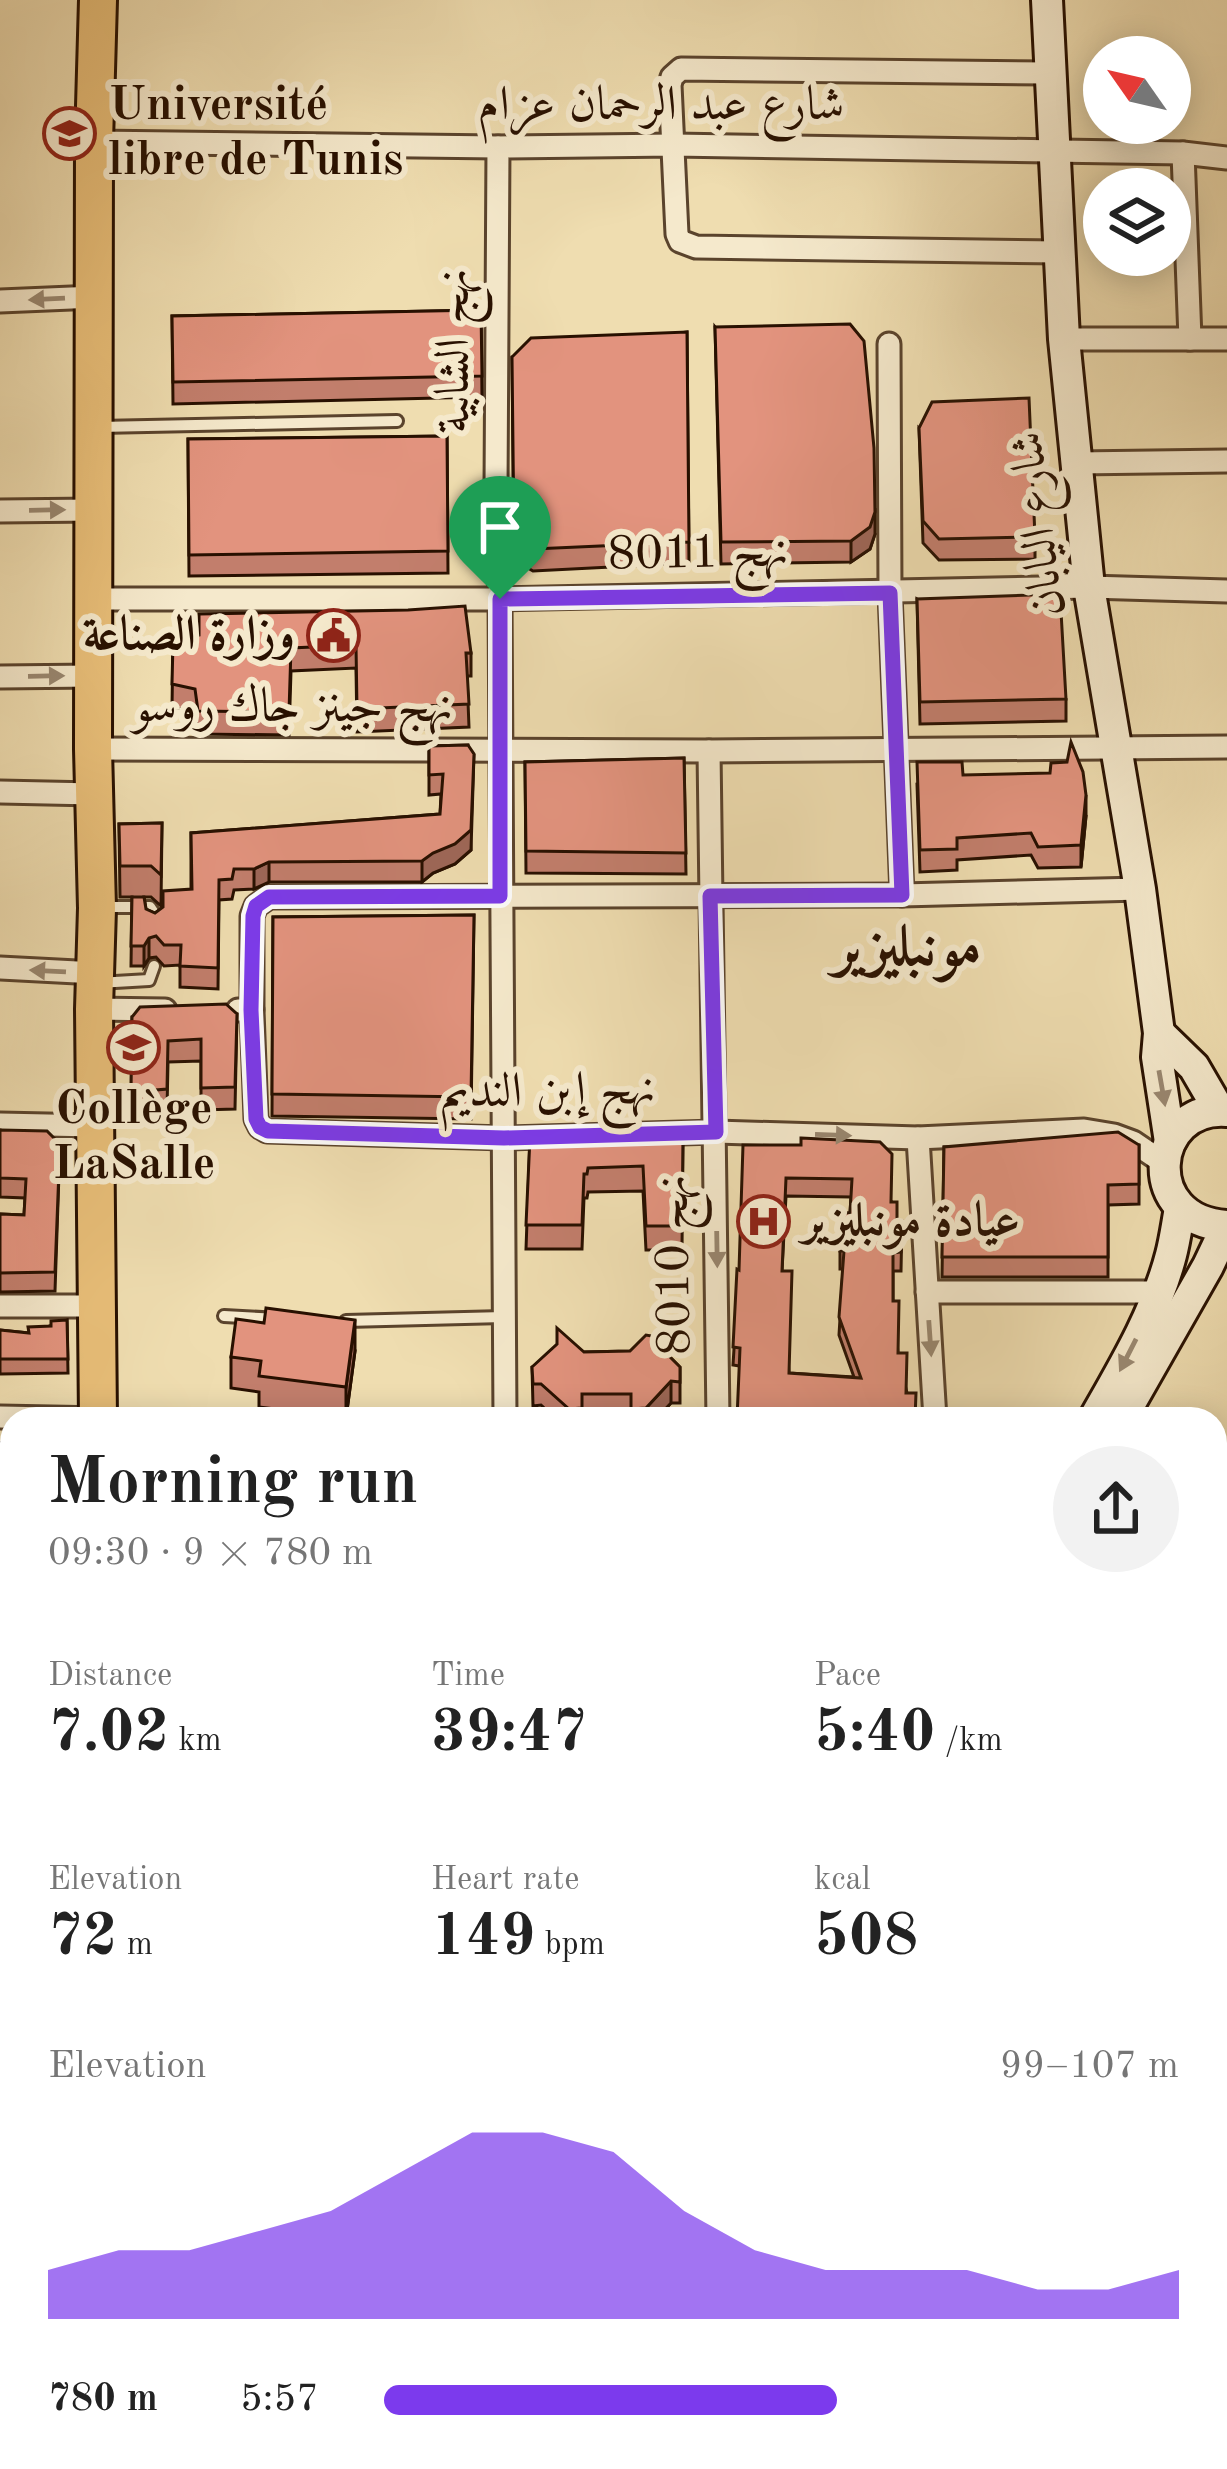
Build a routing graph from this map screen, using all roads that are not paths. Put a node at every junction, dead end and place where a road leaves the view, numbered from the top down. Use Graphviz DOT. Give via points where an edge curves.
graph roads {
  1 [pos="98,0"];
  2 [pos="1047,0"];
  3 [pos="1048,73"];
  4 [pos="94,142"];
  5 [pos="674,145"];
  6 [pos="498,147"];
  7 [pos="1054,152"];
  8 [pos="1183,153"];
  9 [pos="1227,158"];
  10 [pos="1060,252"];
  11 [pos="94,297"];
  12 [pos="0,301"];
  13 [pos="1064,339"];
  14 [pos="1190,339"];
  15 [pos="1227,339"];
  16 [pos="889,344"];
  17 [pos="397,421"];
  18 [pos="96,427"];
  19 [pos="1227,460"];
  20 [pos="1077,463"];
  21 [pos="94,510"];
  22 [pos="0,511"];
  23 [pos="1089,587"];
  24 [pos="1227,591"];
  25 [pos="890,593"];
  26 [pos="93,599"];
  27 [pos="500,599"];
  28 [pos="93,676"];
  29 [pos="0,677"];
  30 [pos="1116,747"];
  31 [pos="1227,747"];
  32 [pos="93,749"];
  33 [pos="896,749"];
  34 [pos="500,750"];
  35 [pos="709,751"];
  36 [pos="0,791"];
  37 [pos="94,794"];
  38 [pos="1140,889"];
  39 [pos="902,895"];
  40 [pos="500,896"];
  41 [pos="710,896"];
  42 [pos="97,908"];
  43 [pos="154,923"];
  44 [pos="154,966"];
  45 [pos="0,968"];
  46 [pos="95,988"];
  47 [pos="251,1010"];
  48 [pos="1159,1034"];
  49 [pos="1223,1111"];
  50 [pos="0,1124"];
  51 [pos="95,1126"];
  52 [pos="716,1132"];
  53 [pos="504,1138"];
  54 [pos="918,1138"];
  55 [pos="1167,1153"];
  56 [pos="1180,1208"];
  57 [pos="1227,1226"];
  58 [pos="927,1292"];
  59 [pos="1158,1292"];
  60 [pos="0,1306"];
  61 [pos="97,1306"];
  62 [pos="224,1316"];
  63 [pos="504,1317"];
  64 [pos="284,1319"];
  65 [pos="323,1321"];
  66 [pos="98,1407"];
  67 [pos="505,1407"];
  68 [pos="718,1407"];
  69 [pos="934,1407"];
  70 [pos="1100,1407"];
  71 [pos="1128,1407"];
  1 -- 4 [label="main road"];
  2 -- 3 [label="street, شارع اليابان"];
  3 -- 5 [label="street" via="681,69 670,85"];
  3 -- 7 [label="street, شارع اليابان"];
  4 -- 6 [label="street, شارع عبد الرحمان عزام"];
  4 -- 11 [label="main road"];
  5 -- 6 [label="street, شارع عبد الرحمان عزام"];
  5 -- 7 [label="street, شارع عبد الرحمان عزام"];
  5 -- 10 [label="street" via="676,234 688,246"];
  6 -- 27 [label="street, نهج الشابية"];
  7 -- 8 [label="street, شارع عبد الرحمان عزام"];
  7 -- 10 [label="street, شارع اليابان"];
  8 -- 9 [label="street, شارع عبد الرحمان عزام"];
  8 -- 14 [label="street"];
  10 -- 13 [label="street, شارع اليابان"];
  11 -- 12 [label="street, one-way"];
  11 -- 18 [label="main road"];
  13 -- 14 [label="street"];
  13 -- 20 [label="street, شارع اليابان"];
  14 -- 15 [label="street"];
  16 -- 25 [label="street"];
  17 -- 18 [label="lane"];
  18 -- 21 [label="main road"];
  19 -- 20 [label="street"];
  20 -- 23 [label="street, شارع اليابان"];
  22 -- 21 [label="street, one-way"];
  21 -- 26 [label="main road"];
  23 -- 24 [label="street, نهج 8011"];
  23 -- 25 [label="street, نهج 8011"];
  23 -- 30 [label="street, شارع اليابان"];
  25 -- 27 [label="street, نهج 8011"];
  25 -- 33 [label="street"];
  26 -- 27 [label="street, نهج 8011"];
  26 -- 28 [label="main road"];
  27 -- 34 [label="street, نهج الشابية"];
  29 -- 28 [label="street, one-way"];
  28 -- 32 [label="main road"];
  30 -- 31 [label="street, نهج جينز جاك روسو"];
  30 -- 33 [label="street, نهج جينز جاك روسو"];
  30 -- 38 [label="street, شارع اليابان"];
  32 -- 34 [label="street, نهج جينز جاك روسو"];
  32 -- 37 [label="main road"];
  33 -- 35 [label="street, نهج جينز جاك روسو"];
  33 -- 39 [label="street"];
  34 -- 35 [label="street, نهج جينز جاك روسو"];
  34 -- 40 [label="street, نهج الشابية"];
  35 -- 41 [label="street, نهج 8010"];
  36 -- 37 [label="street"];
  37 -- 42 [label="main road"];
  38 -- 39 [label="street"];
  38 -- 48 [label="street, شارع اليابان"];
  39 -- 41 [label="street"];
  40 -- 41 [label="street"];
  40 -- 47 [label="street" via="261,900 253,916"];
  40 -- 53 [label="street, نهج الشابية"];
  41 -- 52 [label="street, نهج 8010"];
  42 -- 43 [label="lane" via="150,907"];
  42 -- 46 [label="main road"];
  44 -- 46 [label="lane" via="149,980"];
  46 -- 45 [label="street, one-way"];
  46 -- 47 [label="street" via="195,1010"];
  46 -- 51 [label="main road"];
  47 -- 53 [label="street, نهج إبن النديم" via="260,1127"];
  48 -- 49 [label="street"];
  48 -- 55 [label="street, شارع اليابان, one-way"];
  49 -- 55 [label="street" via="1190,1120"];
  50 -- 51 [label="street"];
  51 -- 61 [label="main road"];
  52 -- 53 [label="street, نهج إبن النديم"];
  52 -- 54 [label="street, نهج إبن النديم, one-way"];
  52 -- 68 [label="street, نهج 8010, one-way"];
  53 -- 63 [label="street, نهج الشابية"];
  54 -- 55 [label="street, نهج إبن النديم" via="1084,1130"];
  54 -- 58 [label="street"];
  55 -- 56 [label="street, شارع اليابان" via="1165,1180"];
  56 -- 57 [label="street"];
  56 -- 59 [label="street"];
  57 -- 71 [label="street"];
  58 -- 59 [label="street"];
  58 -- 69 [label="street, one-way"];
  59 -- 70 [label="street, one-way"];
  60 -- 61 [label="street"];
  61 -- 66 [label="main road"];
  62 -- 64 [label="lane"];
  63 -- 65 [label="lane"];
  63 -- 67 [label="street, نهج الشابية"];
}
